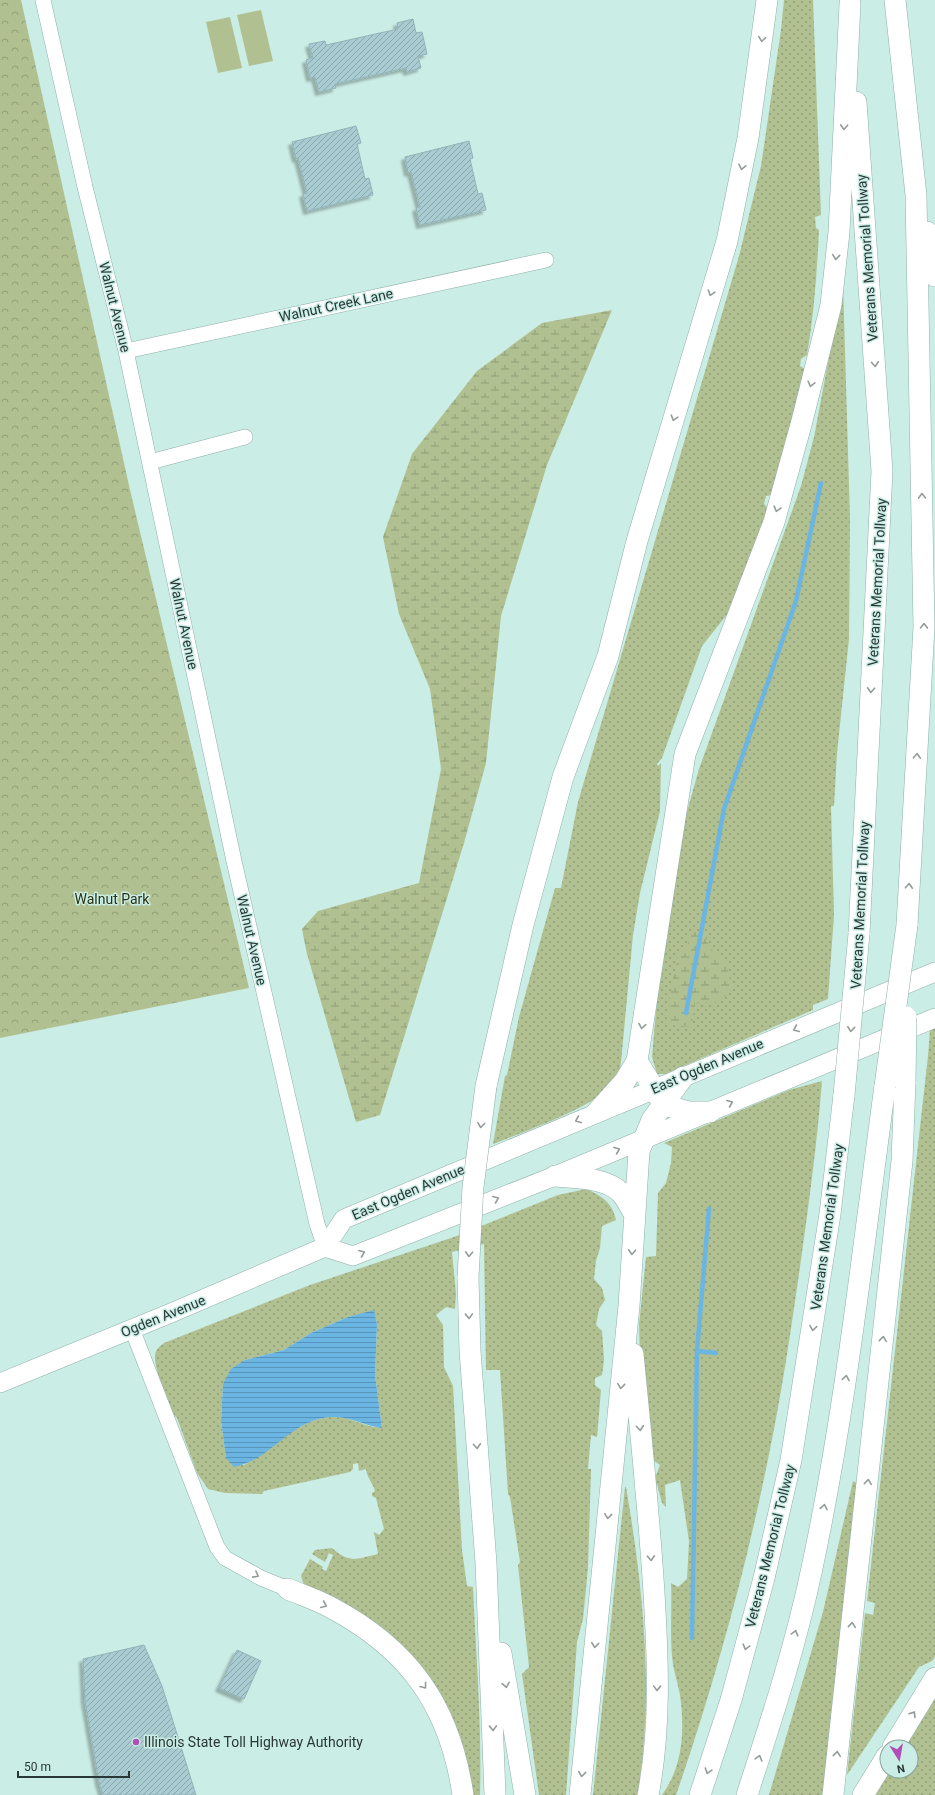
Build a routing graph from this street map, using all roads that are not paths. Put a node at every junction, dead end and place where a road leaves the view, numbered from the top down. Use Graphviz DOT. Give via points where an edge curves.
graph roads {
  1 [pos="43,0"];
  2 [pos="768,0"];
  3 [pos="895,0"];
  4 [pos="850,2"];
  5 [pos="912,156"];
  6 [pos="546,260"];
  7 [pos="935,276"];
  8 [pos="126,351"];
  9 [pos="245,437"];
  10 [pos="150,462"];
  11 [pos="907,925"];
  12 [pos="935,972"];
  13 [pos="935,1018"];
  14 [pos="637,1061"];
  15 [pos="683,1077"];
  16 [pos="659,1097"];
  17 [pos="598,1112"];
  18 [pos="710,1112"];
  19 [pos="643,1140"];
  20 [pos="555,1176"];
  21 [pos="634,1213"];
  22 [pos="325,1247"];
  23 [pos="629,1306"];
  24 [pos="132,1329"];
  25 [pos="0,1383"];
  26 [pos="486,1564"];
  27 [pos="288,1589"];
  28 [pos="935,1678"];
  29 [pos="898,1739"];
  30 [pos="879,1769"];
  31 [pos="833,1794"];
  32 [pos="462,1795"];
  33 [pos="495,1795"];
  34 [pos="525,1795"];
  35 [pos="580,1795"];
  36 [pos="648,1795"];
  37 [pos="700,1795"];
  38 [pos="747,1795"];
  39 [pos="863,1795"];
  1 -- 8 [label="street, Walnut Avenue" via="85,187"];
  2 -- 26 [label="highway, one-way, bridge" via="748,138 727,241 637,541 608,656 563,777 523,925 486,1086 473,1187 468,1277 470,1351"];
  3 -- 5 [label="highway"];
  4 -- 14 [label="highway, one-way" via="839,232 831,305 774,522 685,754"];
  4 -- 37 [label="highway, Veterans Memorial Tollway, one-way, bridge" via="882,471 859,934 830,1214 791,1460 764,1578 731,1700"];
  5 -- 7 [label="highway"];
  11 -- 5 [label="highway, one-way" via="924,627 916,195"];
  6 -- 8 [label="street, Walnut Creek Lane"];
  8 -- 10 [label="street, Walnut Avenue"];
  9 -- 10 [label="street"];
  10 -- 22 [label="street, Walnut Avenue" via="234,861 317,1224"];
  31 -- 11 [label="highway, one-way, bridge" via="902,1161"];
  38 -- 11 [label="highway, one-way, bridge" via="785,1672 812,1569 830,1476 849,1357"];
  12 -- 15 [label="main road, East Ogden Avenue, one-way"];
  18 -- 13 [label="main road, one-way"];
  14 -- 16 [label="highway"];
  14 -- 17 [label="highway" via="625,1081"];
  15 -- 16 [label="highway"];
  16 -- 17 [label="main road, East Ogden Avenue"];
  16 -- 18 [label="highway" via="688,1112"];
  16 -- 19 [label="highway"];
  17 -- 22 [label="main road, East Ogden Avenue, one-way" via="344,1219"];
  18 -- 19 [label="main road"];
  20 -- 19 [label="main road, one-way"];
  19 -- 21 [label="highway" via="639,1151"];
  20 -- 21 [label="highway" via="587,1177 604,1183 622,1193"];
  22 -- 20 [label="main road, one-way" via="353,1256"];
  21 -- 23 [label="highway, one-way"];
  22 -- 24 [label="main road, Ogden Avenue"];
  23 -- 35 [label="highway, one-way"];
  23 -- 36 [label="highway, one-way" via="651,1547 656,1642 656,1726"];
  24 -- 25 [label="main road, Ogden Avenue"];
  24 -- 27 [label="street, one-way" via="218,1547 225,1558 261,1578"];
  26 -- 33 [label="highway, one-way"];
  26 -- 34 [label="highway, one-way"];
  27 -- 32 [label="highway, one-way" via="330,1607 368,1631 397,1655 426,1687 444,1720 458,1765"];
  29 -- 28 [label="highway, one-way"];
  30 -- 39 [label="highway"];
}
